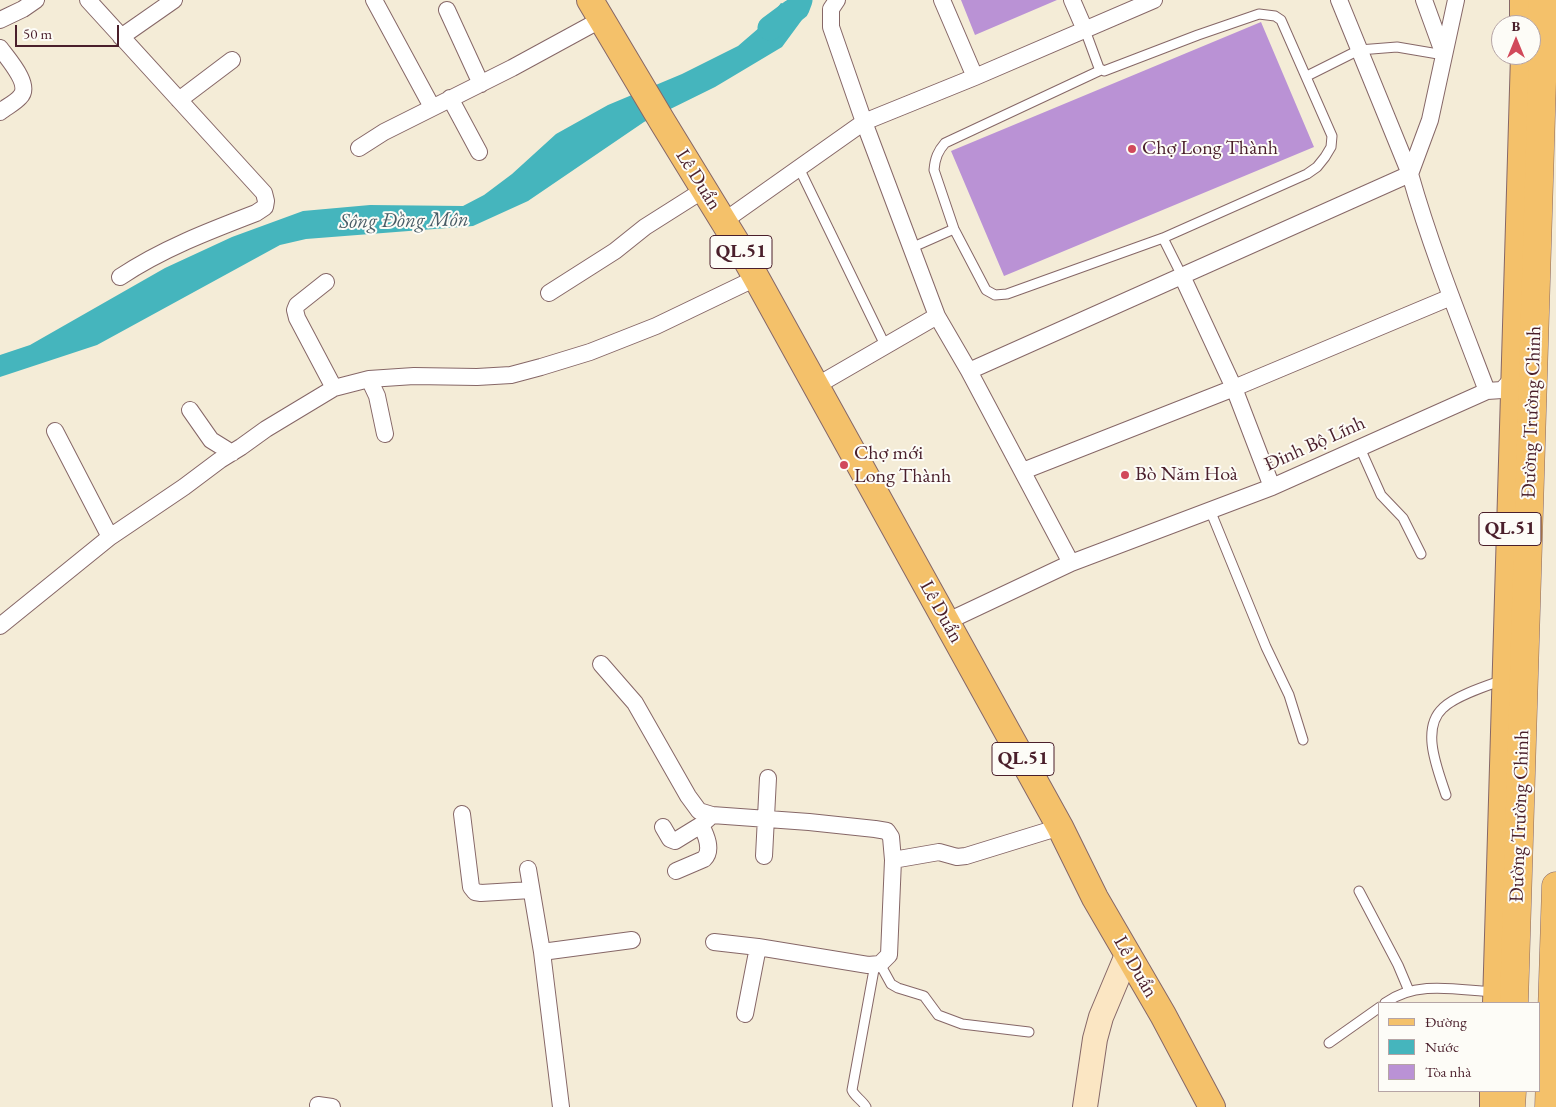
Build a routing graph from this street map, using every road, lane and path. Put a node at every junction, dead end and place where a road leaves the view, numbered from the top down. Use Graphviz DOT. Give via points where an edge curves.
graph roads {
  1 [pos="36,0"];
  2 [pos="88,0"];
  3 [pos="174,0"];
  4 [pos="374,0"];
  5 [pos="578,0"];
  6 [pos="837,0"];
  7 [pos="942,0"];
  8 [pos="1072,0"];
  9 [pos="1154,0"];
  10 [pos="1339,0"];
  11 [pos="1424,0"];
  12 [pos="1456,0"];
  13 [pos="1523,0"];
  14 [pos="1542,0"];
  15 [pos="447,10"];
  16 [pos="597,11"];
  17 [pos="1523,15"];
  18 [pos="0,20"];
  19 [pos="1085,30"];
  20 [pos="121,37"];
  21 [pos="0,48"];
  22 [pos="1359,50"];
  23 [pos="1444,55"];
  24 [pos="232,60"];
  25 [pos="1524,65"];
  26 [pos="1101,70"];
  27 [pos="1307,76"];
  28 [pos="975,77"];
  29 [pos="481,84"];
  30 [pos="450,98"];
  31 [pos="179,100"];
  32 [pos="432,107"];
  33 [pos="0,112"];
  34 [pos="864,122"];
  35 [pos="359,148"];
  36 [pos="480,152"];
  37 [pos="800,168"];
  38 [pos="1410,174"];
  39 [pos="705,189"];
  40 [pos="724,221"];
  41 [pos="954,229"];
  42 [pos="1163,238"];
  43 [pos="912,248"];
  44 [pos="1182,276"];
  45 [pos="120,277"];
  46 [pos="756,278"];
  47 [pos="326,282"];
  48 [pos="550,292"];
  49 [pos="1451,297"];
  50 [pos="937,316"];
  51 [pos="885,345"];
  52 [pos="969,371"];
  53 [pos="1534,377"];
  54 [pos="369,379"];
  55 [pos="816,386"];
  56 [pos="334,388"];
  57 [pos="1234,388"];
  58 [pos="1487,391"];
  59 [pos="190,410"];
  60 [pos="54,431"];
  61 [pos="385,434"];
  62 [pos="1360,448"];
  63 [pos="232,453"];
  64 [pos="1023,471"];
  65 [pos="1272,486"];
  66 [pos="1210,510"];
  67 [pos="110,537"];
  68 [pos="1421,554"];
  69 [pos="1072,563"];
  70 [pos="946,622"];
  71 [pos="0,626"];
  72 [pos="601,664"];
  73 [pos="1505,678"];
  74 [pos="1303,740"];
  75 [pos="768,778"];
  76 [pos="1446,795"];
  77 [pos="462,814"];
  78 [pos="766,818"];
  79 [pos="707,820"];
  80 [pos="663,827"];
  81 [pos="1060,827"];
  82 [pos="764,856"];
  83 [pos="893,860"];
  84 [pos="528,869"];
  85 [pos="676,871"];
  86 [pos="1556,886"];
  87 [pos="531,890"];
  88 [pos="1359,891"];
  89 [pos="632,940"];
  90 [pos="714,942"];
  91 [pos="1507,943"];
  92 [pos="758,947"];
  93 [pos="542,952"];
  94 [pos="1127,955"];
  95 [pos="877,964"];
  96 [pos="1409,991"];
  97 [pos="1502,1000"];
  98 [pos="1387,1002"];
  99 [pos="1378,1008"];
  100 [pos="745,1014"];
  101 [pos="1029,1032"];
  102 [pos="1329,1043"];
  103 [pos="1493,1092"];
  104 [pos="1512,1092"];
  105 [pos="560,1107"];
  106 [pos="866,1107"];
  107 [pos="1085,1107"];
  108 [pos="1212,1107"];
  109 [pos="1493,1107"];
  110 [pos="1511,1107"];
  111 [pos="1550,1107"];
  1 -- 18 [label="street"];
  2 -- 20 [label="street"];
  3 -- 20 [label="street"];
  4 -- 32 [label="street"];
  5 -- 16 [label="street"];
  6 -- 34 [label="street" via="831,9 831,27"];
  7 -- 28 [label="street"];
  8 -- 19 [label="street"];
  9 -- 19 [label="street"];
  10 -- 22 [label="street"];
  11 -- 23 [label="street"];
  12 -- 23 [label="street"];
  13 -- 17 [label="main road"];
  14 -- 53 [label="highway, Đường Trường Chinh / QL.51"];
  15 -- 29 [label="street"];
  16 -- 29 [label="street"];
  16 -- 39 [label="main road, Lê Duẩn / QL.51"];
  19 -- 26 [label="lane"];
  19 -- 28 [label="street"];
  20 -- 31 [label="street"];
  21 -- 33 [label="street" via="24,84 24,92"];
  22 -- 23 [label="lane" via="1397,47"];
  22 -- 27 [label="lane"];
  22 -- 38 [label="street"];
  23 -- 38 [label="street" via="1430,120"];
  24 -- 31 [label="street"];
  25 -- 53 [label="main road, Đường Trường Chinh / QL.51"];
  26 -- 27 [label="lane" via="1259,14 1267,14 1282,20"];
  26 -- 41 [label="lane" via="945,143 938,150 934,170"];
  27 -- 42 [label="lane" via="1332,136 1331,147 1317,168"];
  28 -- 34 [label="street"];
  29 -- 30 [label="street"];
  30 -- 32 [label="street"];
  30 -- 36 [label="street"];
  31 -- 45 [label="street" via="264,193 265,207 145,261"];
  32 -- 35 [label="street"];
  34 -- 37 [label="street"];
  34 -- 43 [label="street"];
  37 -- 40 [label="street"];
  37 -- 51 [label="lane"];
  38 -- 44 [label="street"];
  38 -- 49 [label="street"];
  39 -- 40 [label="main road, Lê Duẩn / QL.51"];
  39 -- 48 [label="street"];
  40 -- 46 [label="main road, Lê Duẩn / QL.51"];
  41 -- 42 [label="lane" via="986,290 995,295 1007,294"];
  41 -- 43 [label="lane"];
  42 -- 44 [label="lane"];
  43 -- 50 [label="street"];
  44 -- 52 [label="street"];
  44 -- 57 [label="street"];
  46 -- 54 [label="street" via="656,326 541,368 511,375"];
  46 -- 55 [label="main road, Lê Duẩn / QL.51"];
  47 -- 56 [label="street" via="296,305 295,310 296,318"];
  49 -- 57 [label="street"];
  49 -- 58 [label="street"];
  50 -- 51 [label="street"];
  50 -- 52 [label="street"];
  51 -- 55 [label="street"];
  52 -- 64 [label="street"];
  53 -- 58 [label="street, Đinh Bộ Lĩnh" via="1502,390"];
  53 -- 73 [label="main road, Đường Trường Chinh / QL.51"];
  53 -- 91 [label="highway, Đường Trường Chinh / QL.51"];
  54 -- 56 [label="street"];
  54 -- 61 [label="street" via="377,396"];
  55 -- 70 [label="main road, Lê Duẩn / QL.51"];
  56 -- 63 [label="street"];
  57 -- 64 [label="street"];
  57 -- 65 [label="street"];
  58 -- 62 [label="street, Đinh Bộ Lĩnh"];
  59 -- 63 [label="street" via="211,440"];
  60 -- 67 [label="street"];
  62 -- 65 [label="street, Đinh Bộ Lĩnh"];
  62 -- 68 [label="lane" via="1381,495 1403,518"];
  63 -- 67 [label="street"];
  64 -- 69 [label="street"];
  65 -- 66 [label="street, Đinh Bộ Lĩnh"];
  66 -- 69 [label="street, Đinh Bộ Lĩnh"];
  66 -- 74 [label="lane" via="1289,695"];
  67 -- 71 [label="street"];
  69 -- 70 [label="street, Đinh Bộ Lĩnh"];
  70 -- 81 [label="main road, Lê Duẩn / QL.51"];
  72 -- 79 [label="street" via="635,704 688,796"];
  73 -- 76 [label="lane" via="1444,706 1434,718 1431,730 1434,759"];
  73 -- 91 [label="main road, Đường Trường Chinh / QL.51"];
  75 -- 78 [label="street"];
  77 -- 87 [label="street" via="471,887 475,892"];
  78 -- 79 [label="street"];
  78 -- 82 [label="street"];
  78 -- 83 [label="street" via="887,832 891,838"];
  79 -- 80 [label="street" via="675,841"];
  79 -- 85 [label="street" via="707,855"];
  81 -- 83 [label="street" via="966,856 939,852"];
  81 -- 94 [label="main road, Lê Duẩn / QL.51"];
  83 -- 95 [label="street" via="889,955"];
  84 -- 87 [label="street"];
  86 -- 111 [label="highway, Đường Trường Chinh"];
  87 -- 93 [label="street"];
  88 -- 96 [label="lane"];
  89 -- 93 [label="street"];
  90 -- 92 [label="street"];
  91 -- 97 [label="highway, Đường Trường Chinh / QL.51"];
  92 -- 95 [label="street"];
  92 -- 100 [label="street"];
  93 -- 105 [label="street"];
  94 -- 107 [label="main road" via="1101,1017"];
  94 -- 108 [label="main road, Lê Duẩn / QL.51"];
  95 -- 101 [label="lane" via="891,984 924,996 938,1015 962,1024"];
  95 -- 106 [label="lane" via="852,1090"];
  96 -- 97 [label="lane" via="1426,988"];
  96 -- 98 [label="lane"];
  99 -- 102 [label="lane"];
  103 -- 109 [label="main road"];
  104 -- 110 [label="highway"];
}
